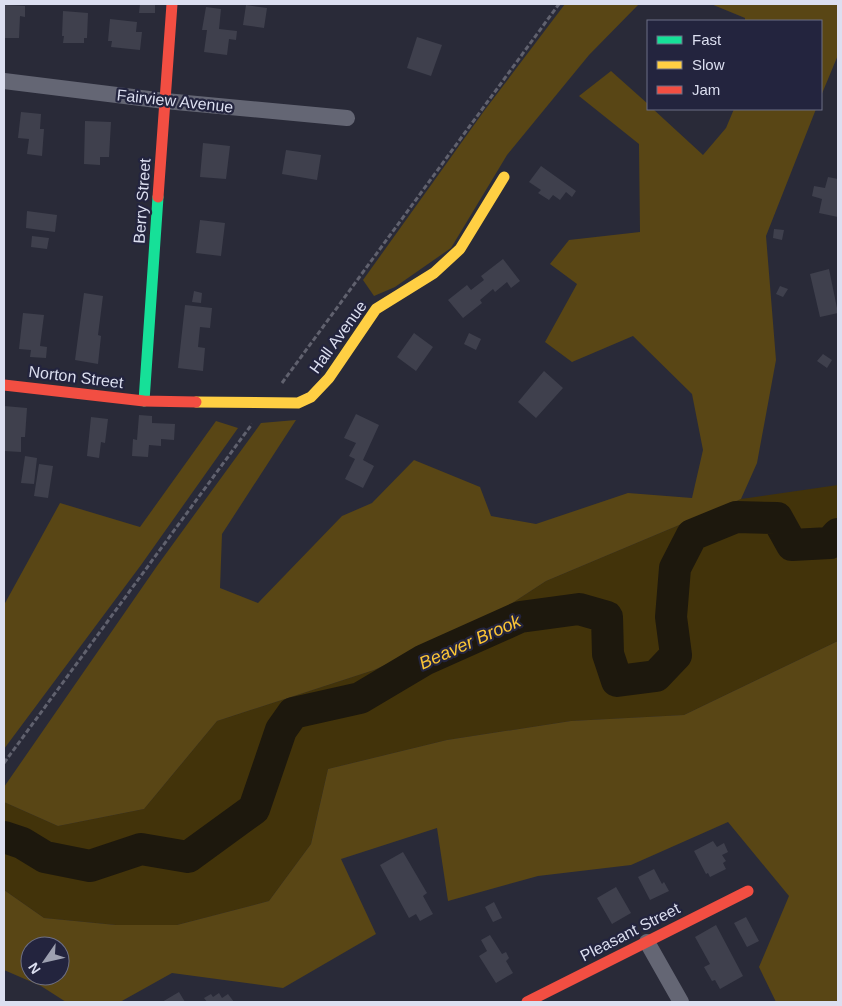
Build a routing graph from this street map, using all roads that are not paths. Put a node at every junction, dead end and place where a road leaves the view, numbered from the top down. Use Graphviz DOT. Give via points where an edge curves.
graph roads {
  1 [pos="172,4"];
  2 [pos="4,81"];
  3 [pos="165,101"];
  4 [pos="347,118"];
  5 [pos="504,177"];
  6 [pos="4,385"];
  7 [pos="144,401"];
  8 [pos="748,891"];
  9 [pos="647,942"];
  10 [pos="526,1002"];
  11 [pos="681,1002"];
  1 -- 3 [label="street, Berry Street"];
  2 -- 3 [label="street, Fairview Avenue"];
  3 -- 4 [label="street, Fairview Avenue"];
  3 -- 7 [label="street, Berry Street"];
  5 -- 7 [label="street, Hall Avenue" via="460,249 434,273 376,308 329,378 311,398 298,403 266,404"];
  6 -- 7 [label="street, Norton Street"];
  8 -- 9 [label="street, Pleasant Street"];
  9 -- 10 [label="street, Pleasant Street"];
  9 -- 11 [label="street"];
}
